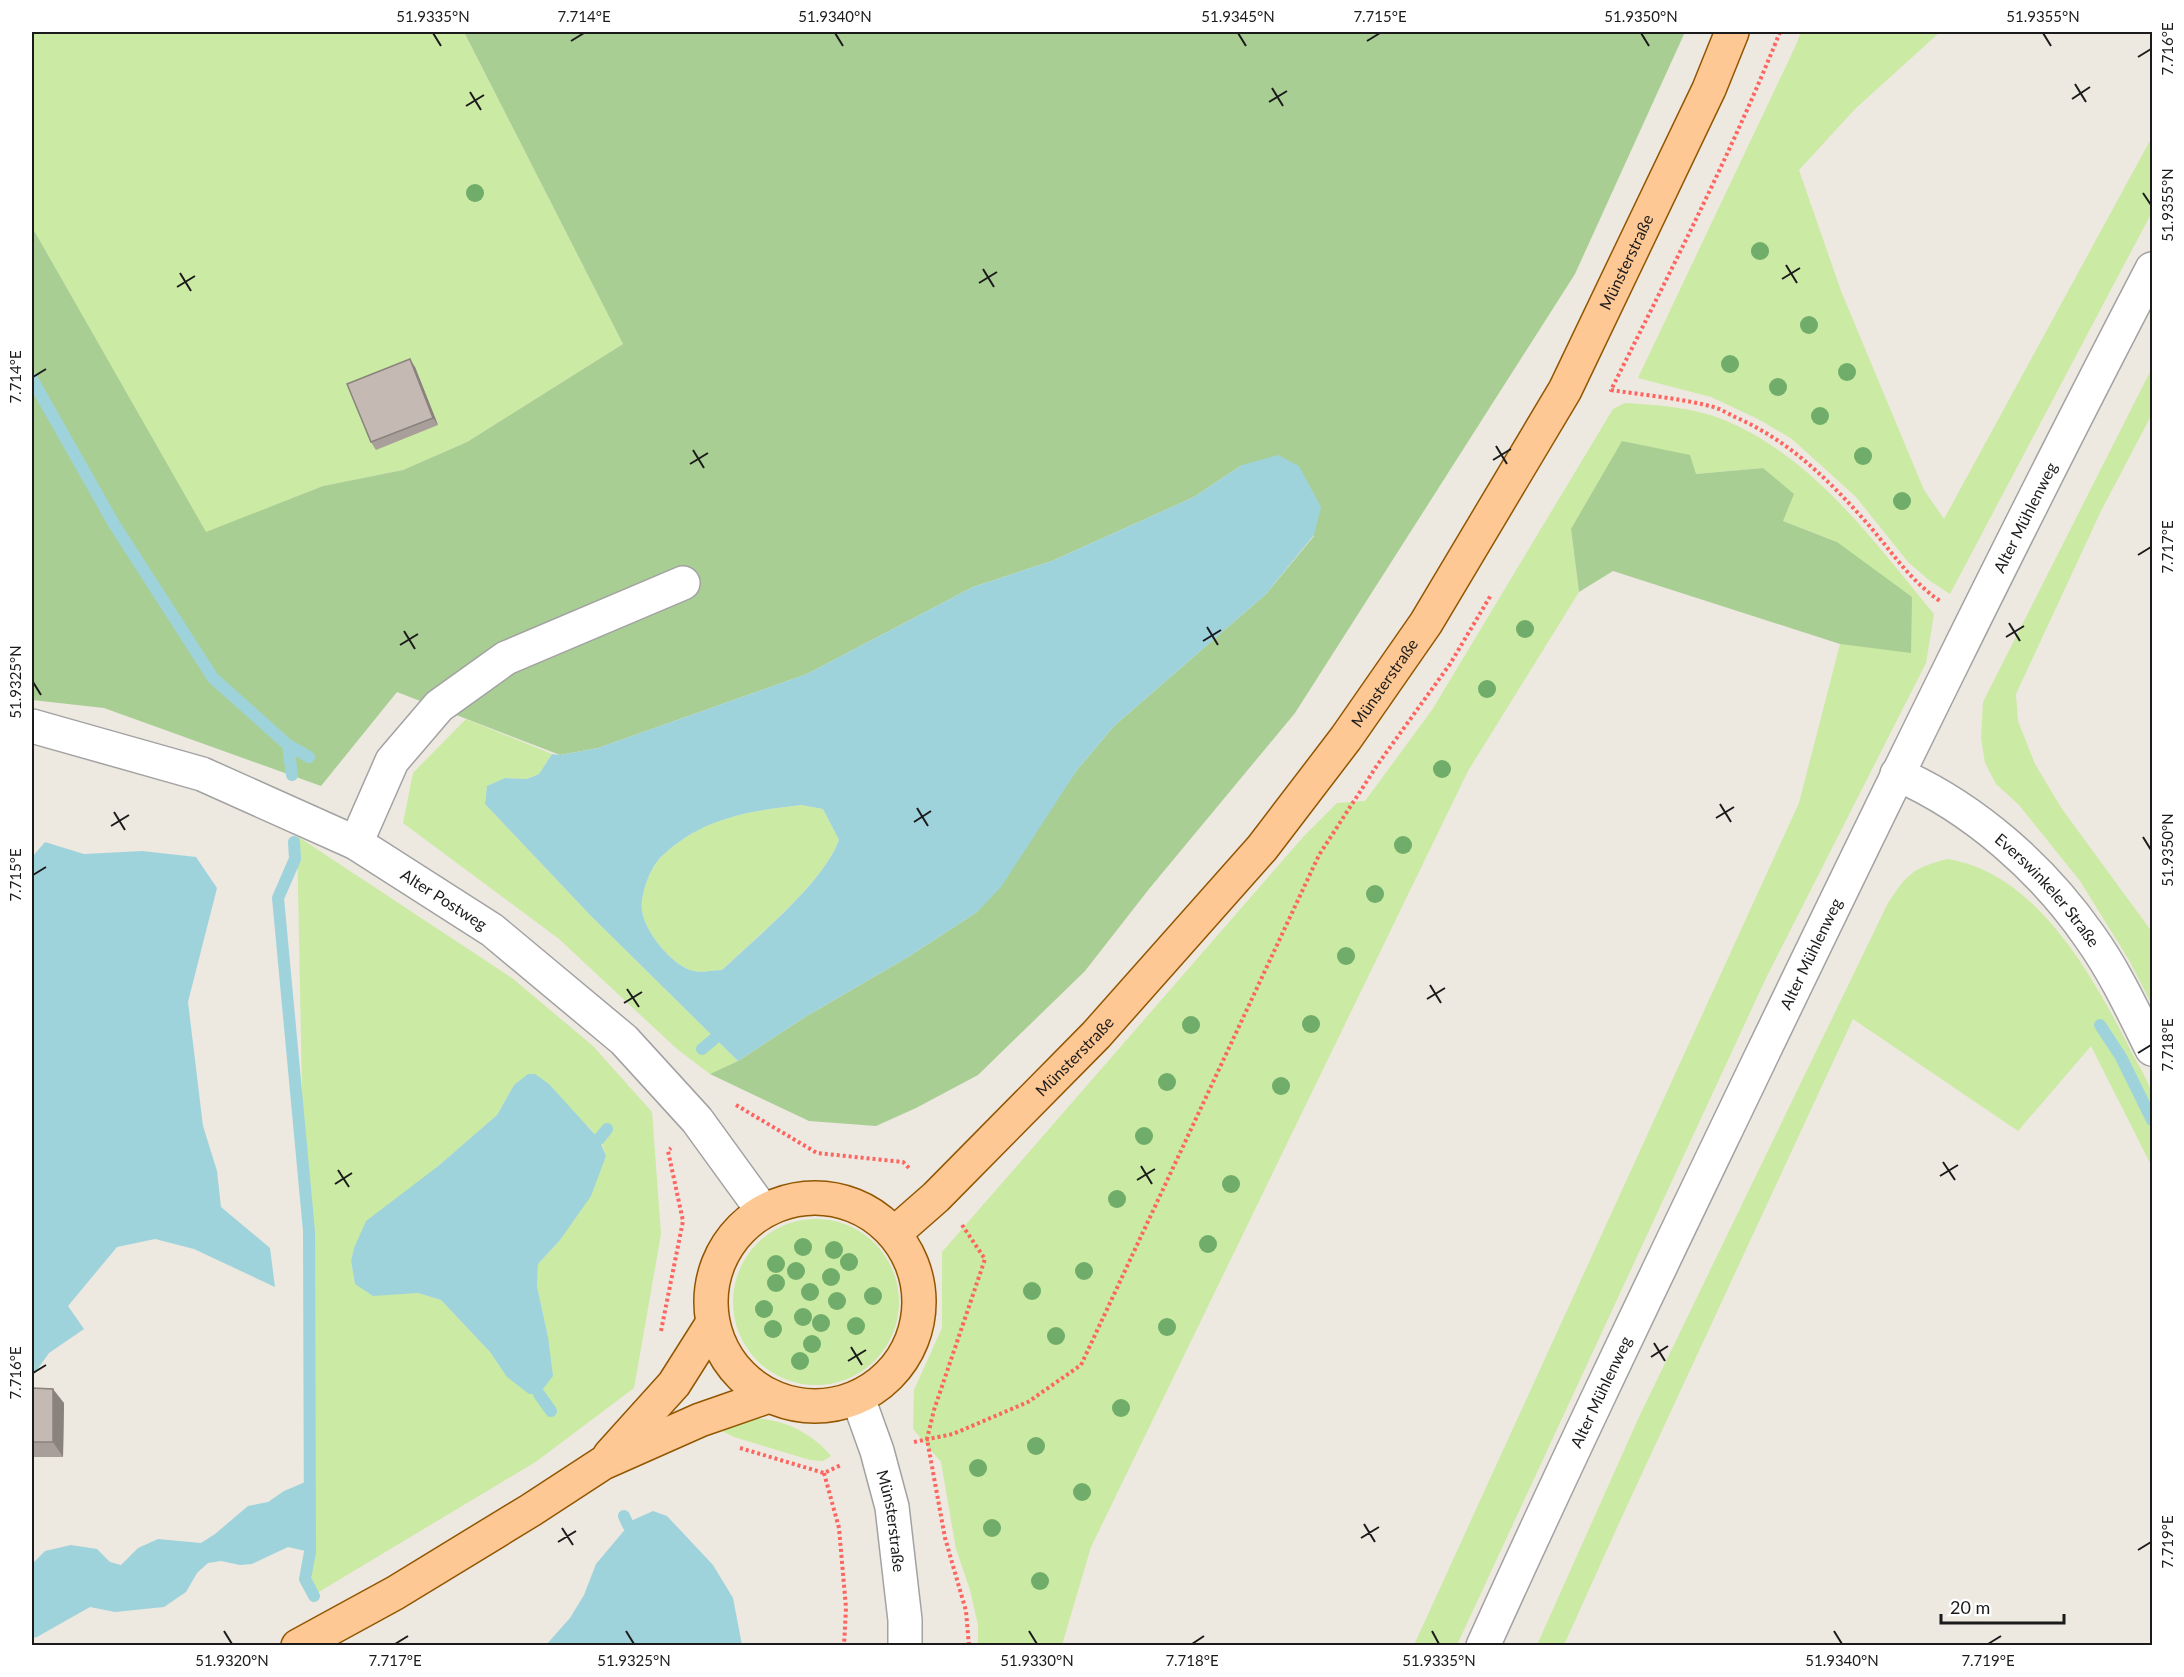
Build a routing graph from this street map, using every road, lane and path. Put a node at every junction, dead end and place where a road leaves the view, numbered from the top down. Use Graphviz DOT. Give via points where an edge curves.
graph roads {
  1 [pos="1732,32"];
  2 [pos="1780,32"];
  3 [pos="2152,268"];
  4 [pos="1611,390"];
  5 [pos="1605,400"];
  6 [pos="683,583"];
  7 [pos="1491,593"];
  8 [pos="1972,623"];
  9 [pos="32,726"];
  10 [pos="1898,774"];
  11 [pos="356,843"];
  12 [pos="2152,1049"];
  13 [pos="697,1120"];
  14 [pos="936,1197"];
  15 [pos="763,1211"];
  16 [pos="895,1233"];
  17 [pos="712,1324"];
  18 [pos="674,1384"];
  19 [pos="768,1396"];
  20 [pos="858,1398"];
  21 [pos="700,1420"];
  22 [pos="927,1439"];
  23 [pos="877,1451"];
  24 [pos="603,1463"];
  25 [pos="824,1473"];
  26 [pos="298,1646"];
  27 [pos="844,1646"];
  28 [pos="905,1646"];
  29 [pos="969,1646"];
  30 [pos="1484,1646"];
  1 -- 14 [label="main road, Münsterstraße" via="1709,89 1566,390 1426,622 1346,738 1262,848 1096,1035"];
  2 -- 4 [label="path" via="1691,231"];
  3 -- 8 [label="street, Alter Mühlenweg"];
  4 -- 5 [label="path"];
  4 -- 8 [label="path" via="1712,406 1757,426 1798,453 1834,487 1929,594"];
  6 -- 11 [label="street" via="506,658 439,706 392,761"];
  7 -- 22 [label="path" via="1450,664 1378,764 1320,855 1081,1365 1028,1402 953,1434"];
  8 -- 10 [label="street, Alter Mühlenweg"];
  9 -- 11 [label="street, Alter Postweg" via="202,774"];
  10 -- 12 [label="street, Everswinkeler Straße" via="1923,785 1980,823 2050,886 2090,937"];
  10 -- 30 [label="street, Alter Mühlenweg" via="1555,1485"];
  11 -- 13 [label="street, Alter Postweg" via="492,930 624,1040"];
  13 -- 14 [label="path" via="719,1095 817,1153 903,1161"];
  13 -- 15 [label="street, Alter Postweg"];
  13 -- 18 [label="path" via="668,1151 683,1221 655,1359"];
  14 -- 16 [label="main road, Münsterstraße"];
  14 -- 22 [label="path" via="985,1259"];
  15 -- 16 [label="main road" via="797,1198 833,1198 867,1210"];
  15 -- 17 [label="main road" via="737,1231 719,1259 710,1291"];
  16 -- 20 [label="main road" via="912,1261 920,1293 918,1326 906,1355 885,1381"];
  17 -- 18 [label="main road"];
  17 -- 19 [label="main road" via="723,1354 743,1378"];
  18 -- 24 [label="main road"];
  19 -- 20 [label="main road" via="798,1406 828,1406"];
  19 -- 21 [label="main road"];
  20 -- 23 [label="street, Münsterstraße"];
  21 -- 24 [label="main road"];
  21 -- 25 [label="path" via="719,1441"];
  22 -- 23 [label="path"];
  22 -- 29 [label="path" via="945,1538 966,1611"];
  23 -- 25 [label="path"];
  23 -- 28 [label="street, Münsterstraße" via="892,1507"];
  24 -- 26 [label="main road" via="395,1593"];
  25 -- 27 [label="path" via="838,1528 846,1608"];
}
